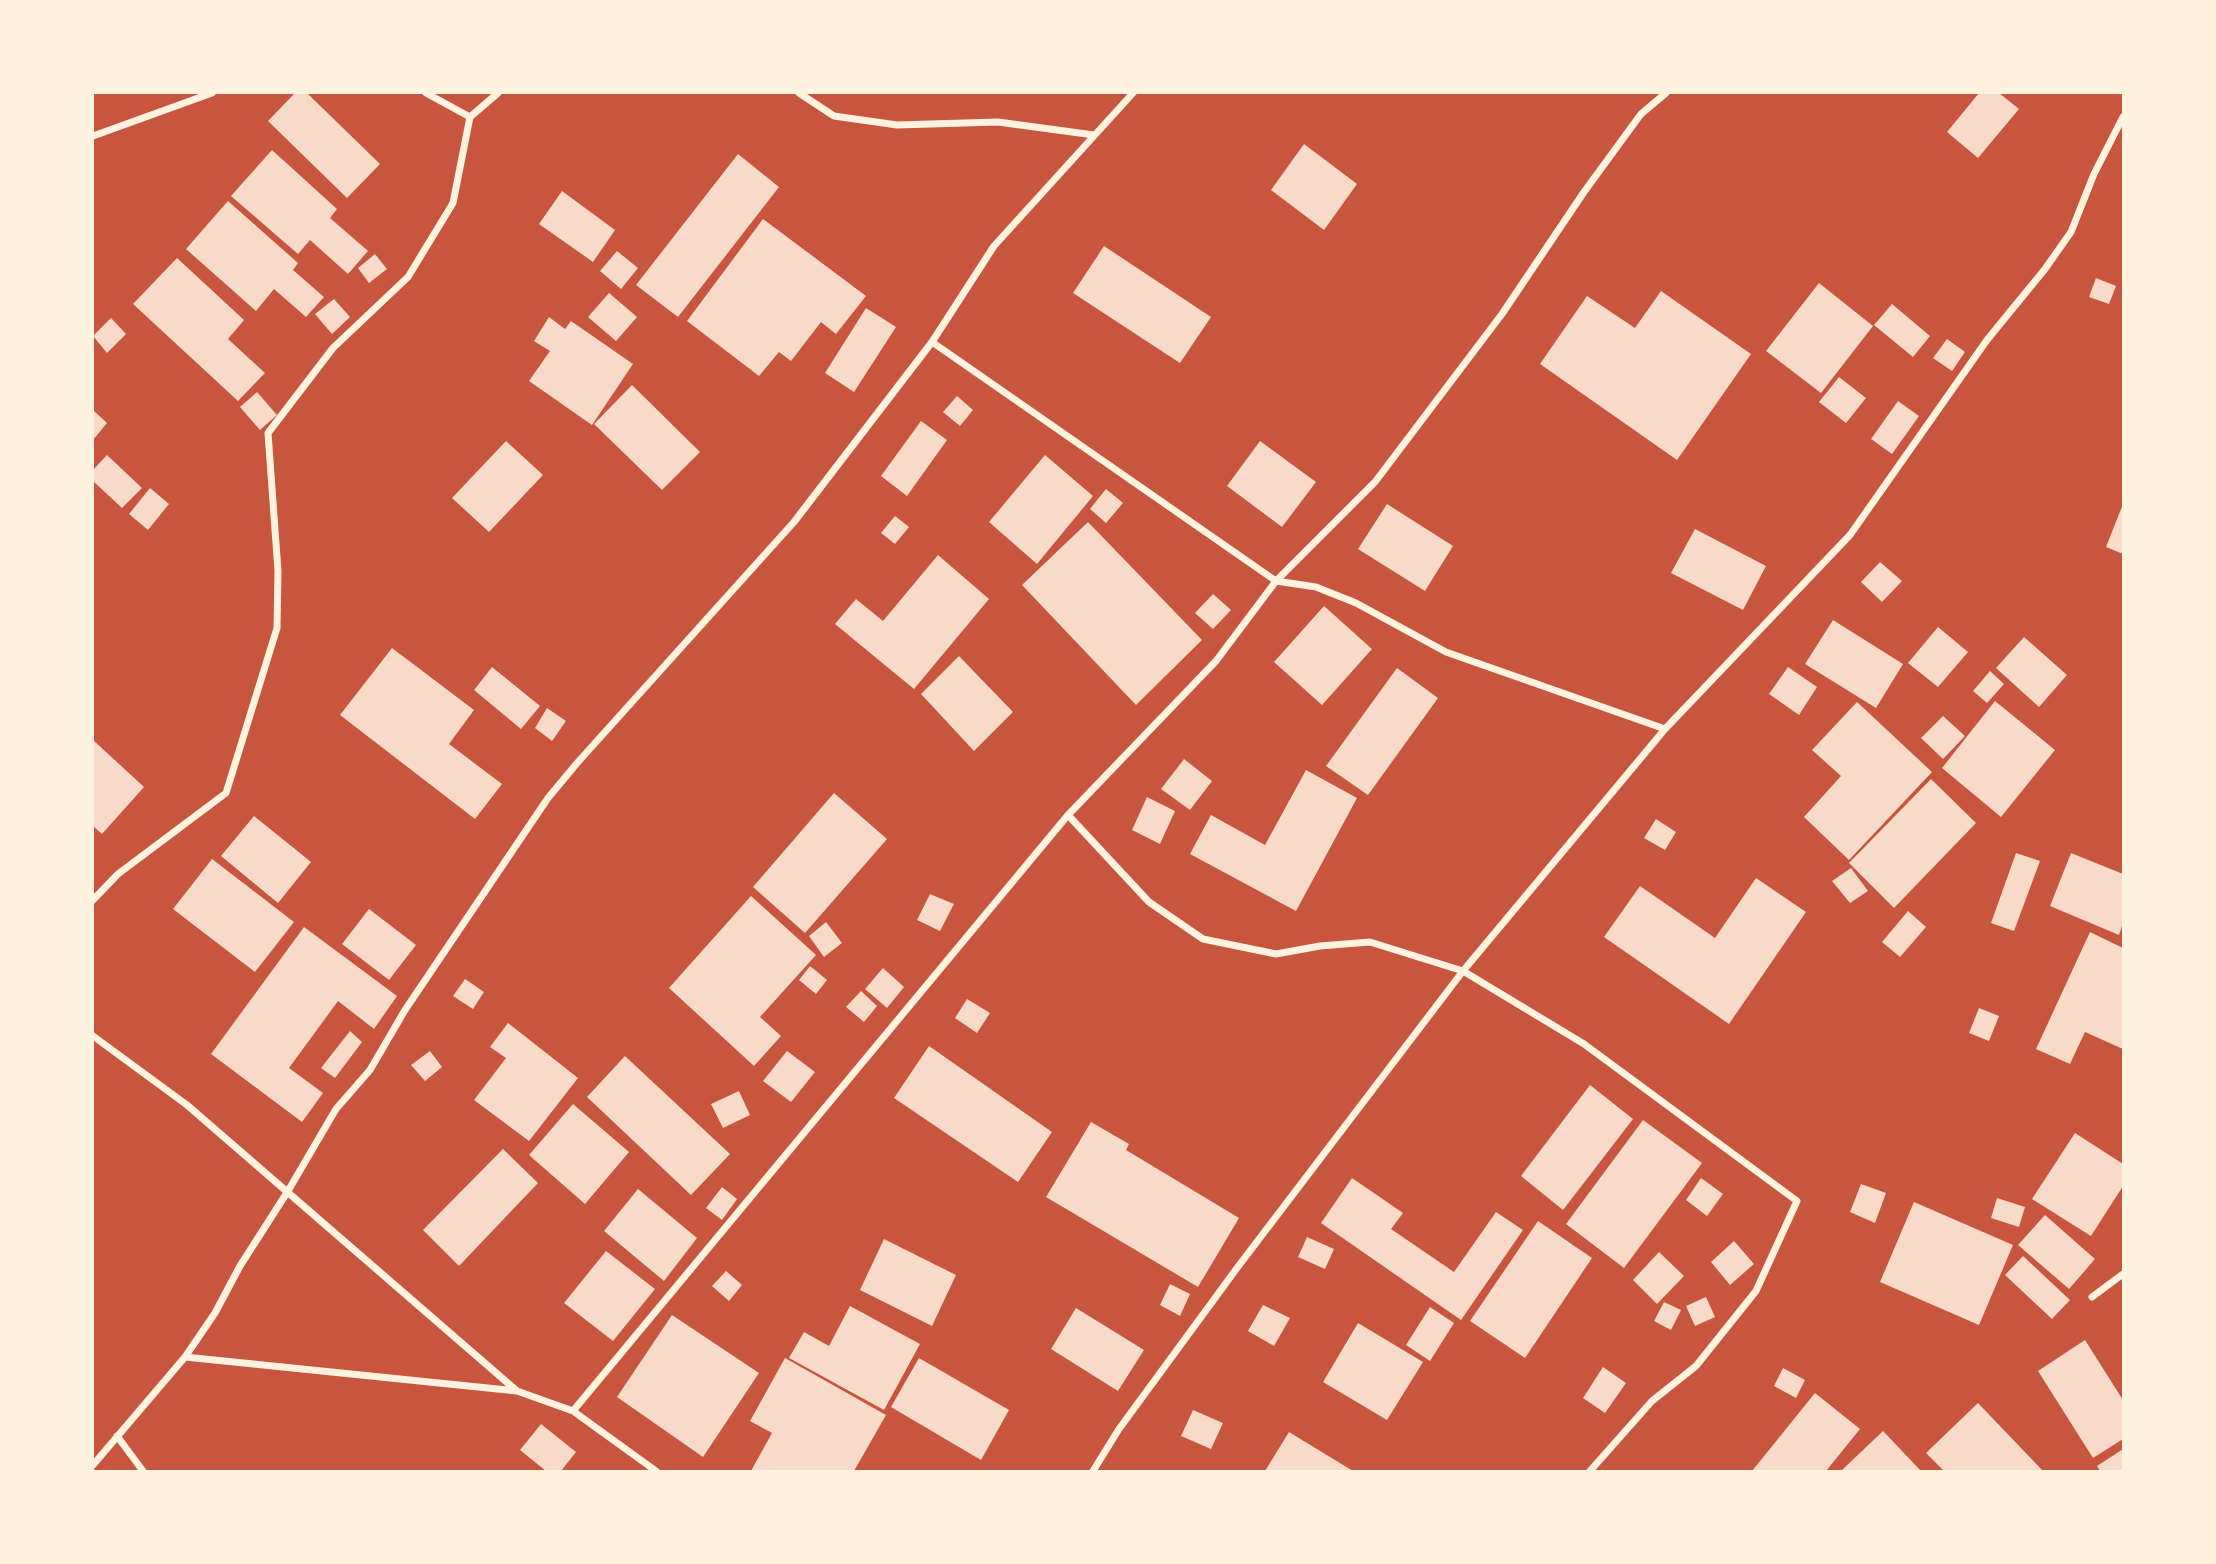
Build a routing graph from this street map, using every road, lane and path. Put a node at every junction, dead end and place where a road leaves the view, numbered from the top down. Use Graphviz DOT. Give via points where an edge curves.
graph roads {
  1 [pos="212,93"];
  2 [pos="426,93"];
  3 [pos="498,93"];
  4 [pos="799,93"];
  5 [pos="1133,93"];
  6 [pos="1666,93"];
  7 [pos="470,117"];
  8 [pos="2123,117"];
  9 [pos="1094,135"];
  10 [pos="93,136"];
  11 [pos="932,342"];
  12 [pos="1276,581"];
  13 [pos="1665,729"];
  14 [pos="1068,815"];
  15 [pos="93,900"];
  16 [pos="1463,971"];
  17 [pos="93,1036"];
  18 [pos="288,1192"];
  19 [pos="2123,1274"];
  20 [pos="2092,1297"];
  21 [pos="185,1357"];
  22 [pos="517,1391"];
  23 [pos="573,1411"];
  24 [pos="117,1436"];
  25 [pos="93,1465"];
  26 [pos="143,1471"];
  27 [pos="656,1471"];
  28 [pos="1093,1471"];
  29 [pos="1590,1471"];
  1 -- 10 [label="street"];
  2 -- 7 [label="street"];
  3 -- 7 [label="street"];
  4 -- 9 [label="street" via="834,116 897,125 998,122"];
  5 -- 9 [label="street"];
  6 -- 12 [label="street" via="1641,114 1502,314 1375,482"];
  7 -- 15 [label="street" via="453,204 408,277 332,348 268,433 277,558 276,628 226,793 118,874"];
  8 -- 13 [label="street" via="2071,232 1987,340 1850,535"];
  9 -- 11 [label="street" via="994,246"];
  11 -- 12 [label="street"];
  11 -- 18 [label="street" via="794,522 548,798 405,1010 370,1070 336,1109"];
  12 -- 13 [label="street" via="1316,587 1356,603 1446,652"];
  12 -- 14 [label="street" via="1216,661"];
  13 -- 16 [label="street"];
  14 -- 16 [label="street" via="1149,902 1203,939 1276,954 1370,942"];
  14 -- 23 [label="street"];
  16 -- 28 [label="street" via="1237,1268"];
  16 -- 29 [label="street" via="1584,1044 1797,1201 1756,1291 1696,1366 1652,1401"];
  17 -- 18 [label="street" via="187,1105"];
  18 -- 21 [label="street"];
  18 -- 22 [label="street"];
  19 -- 20 [label="street"];
  21 -- 22 [label="street"];
  21 -- 24 [label="street"];
  22 -- 23 [label="street"];
  23 -- 27 [label="street"];
  24 -- 25 [label="street"];
  24 -- 26 [label="street"];
}
